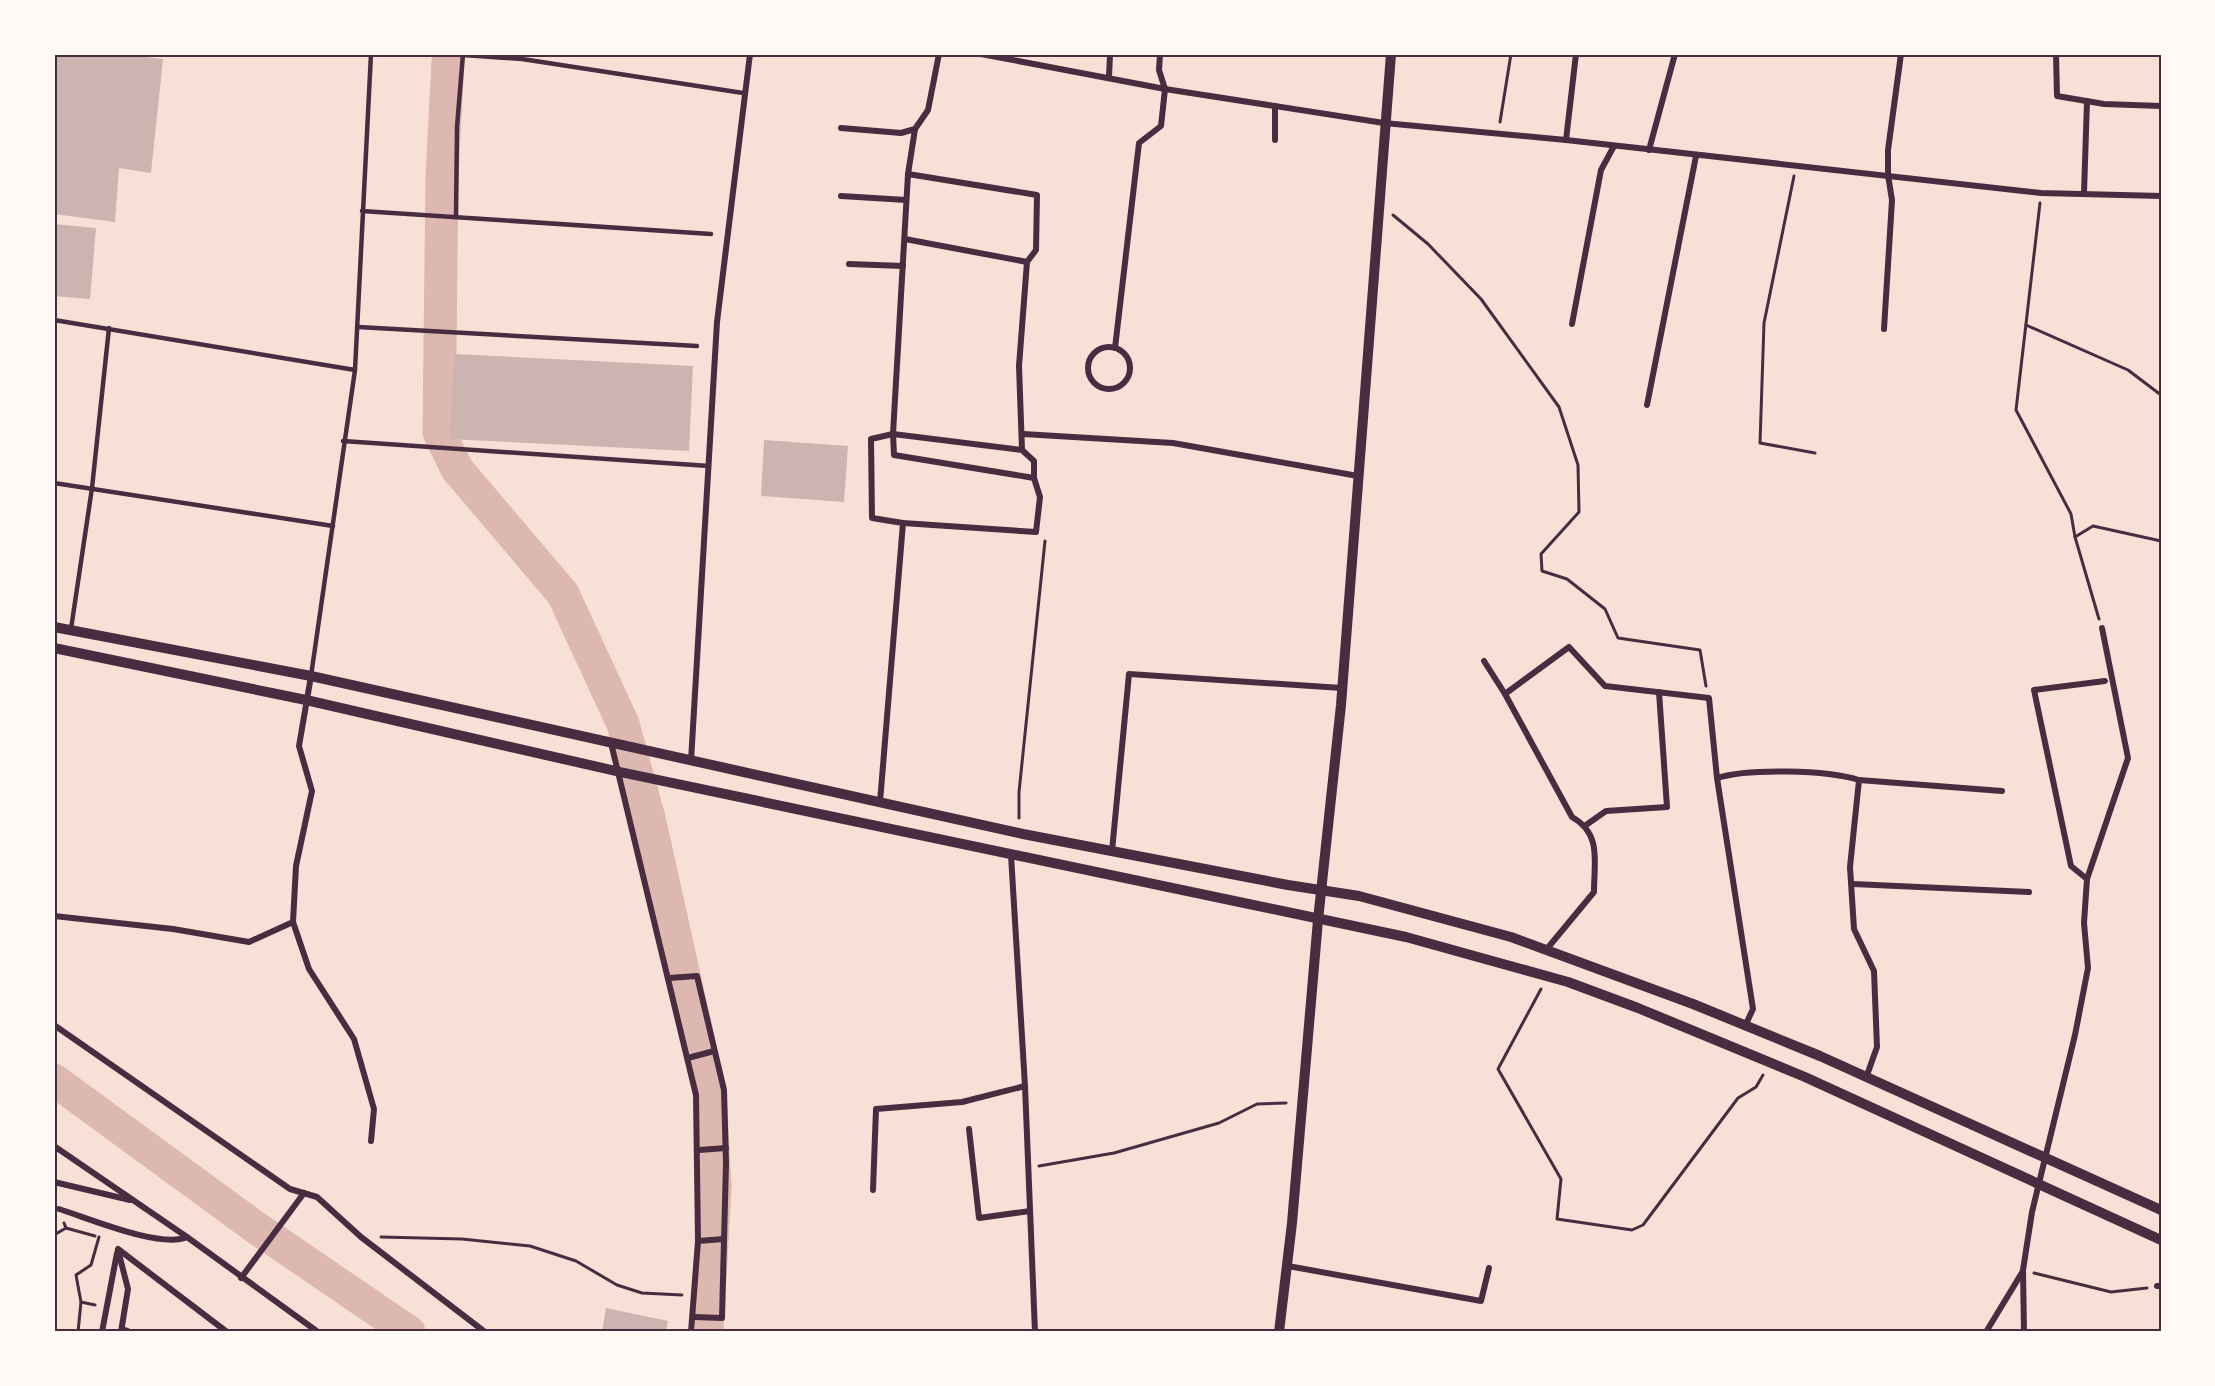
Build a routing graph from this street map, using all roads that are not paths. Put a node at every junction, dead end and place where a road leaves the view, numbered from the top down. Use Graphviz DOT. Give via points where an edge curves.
graph roads {
  1 [pos="371,54"];
  2 [pos="463,54"];
  3 [pos="750,54"];
  4 [pos="939,54"];
  5 [pos="981,54"];
  6 [pos="1110,54"];
  7 [pos="1160,54"];
  8 [pos="1391,54"];
  9 [pos="1576,54"];
  10 [pos="1675,54"];
  11 [pos="1901,54"];
  12 [pos="2056,54"];
  13 [pos="1109,76"];
  14 [pos="1165,89"];
  15 [pos="743,93"];
  16 [pos="2087,101"];
  17 [pos="1275,106"];
  18 [pos="2161,106"];
  19 [pos="1384,123"];
  20 [pos="841,128"];
  21 [pos="915,129"];
  22 [pos="1275,140"];
  23 [pos="1566,140"];
  24 [pos="1614,146"];
  25 [pos="1649,150"];
  26 [pos="1696,156"];
  27 [pos="908,174"];
  28 [pos="1888,176"];
  29 [pos="2084,193"];
  30 [pos="841,196"];
  31 [pos="2161,196"];
  32 [pos="906,200"];
  33 [pos="362,212"];
  34 [pos="455,218"];
  35 [pos="711,234"];
  36 [pos="905,239"];
  37 [pos="1027,262"];
  38 [pos="849,264"];
  39 [pos="903,266"];
  40 [pos="54,320"];
  41 [pos="1572,324"];
  42 [pos="358,327"];
  43 [pos="109,328"];
  44 [pos="1884,329"];
  45 [pos="697,346"];
  46 [pos="1115,348"];
  47 [pos="355,370"];
  48 [pos="1647,405"];
  49 [pos="893,434"];
  50 [pos="1023,434"];
  51 [pos="343,441"];
  52 [pos="1022,450"];
  53 [pos="709,466"];
  54 [pos="1358,476"];
  55 [pos="1034,477"];
  56 [pos="54,483"];
  57 [pos="92,488"];
  58 [pos="903,523"];
  59 [pos="333,526"];
  60 [pos="54,627"];
  61 [pos="2102,628"];
  62 [pos="70,631"];
  63 [pos="54,648"];
  64 [pos="1484,661"];
  65 [pos="311,676"];
  66 [pos="2105,681"];
  67 [pos="1342,688"];
  68 [pos="1659,692"];
  69 [pos="1505,694"];
  70 [pos="306,700"];
  71 [pos="615,744"];
  72 [pos="691,761"];
  73 [pos="622,773"];
  74 [pos="1717,778"];
  75 [pos="1859,780"];
  76 [pos="2002,791"];
  77 [pos="880,802"];
  78 [pos="1586,825"];
  79 [pos="1112,851"];
  80 [pos="1011,855"];
  81 [pos="2087,879"];
  82 [pos="1853,884"];
  83 [pos="1321,891"];
  84 [pos="2029,892"];
  85 [pos="54,916"];
  86 [pos="1318,921"];
  87 [pos="293,922"];
  88 [pos="1546,950"];
  89 [pos="670,978"];
  90 [pos="54,1024"];
  91 [pos="1745,1026"];
  92 [pos="714,1051"];
  93 [pos="688,1058"];
  94 [pos="1866,1078"];
  95 [pos="1025,1086"];
  96 [pos="969,1130"];
  97 [pos="371,1141"];
  98 [pos="54,1146"];
  99 [pos="725,1148"];
  100 [pos="700,1150"];
  101 [pos="2044,1157"];
  102 [pos="54,1182"];
  103 [pos="2039,1186"];
  104 [pos="873,1190"];
  105 [pos="304,1193"];
  106 [pos="134,1200"];
  107 [pos="59,1209"];
  108 [pos="2161,1210"];
  109 [pos="1030,1211"];
  110 [pos="187,1236"];
  111 [pos="724,1239"];
  112 [pos="699,1240"];
  113 [pos="2161,1240"];
  114 [pos="118,1249"];
  115 [pos="1288,1266"];
  116 [pos="1489,1268"];
  117 [pos="2023,1270"];
  118 [pos="241,1278"];
  119 [pos="694,1317"];
  120 [pos="121,1330"];
  121 [pos="102,1332"];
  122 [pos="130,1332"];
  123 [pos="227,1332"];
  124 [pos="318,1332"];
  125 [pos="485,1332"];
  126 [pos="691,1332"];
  127 [pos="1035,1332"];
  128 [pos="1279,1332"];
  129 [pos="1986,1332"];
  130 [pos="2024,1332"];
  1 -- 33 [label="lane"];
  2 -- 15 [label="lane" via="522,59"];
  2 -- 34 [label="lane"];
  3 -- 15 [label="street"];
  4 -- 21 [label="street" via="928,110"];
  5 -- 13 [label="street"];
  6 -- 13 [label="street"];
  7 -- 14 [label="street" via="1159,70"];
  8 -- 19 [label="street"];
  9 -- 23 [label="street"];
  10 -- 25 [label="street"];
  11 -- 28 [label="street"];
  12 -- 16 [label="street" via="2057,96"];
  13 -- 14 [label="street"];
  14 -- 17 [label="street"];
  14 -- 46 [label="street" via="1161,126 1139,143"];
  15 -- 53 [label="street" via="717,322"];
  16 -- 18 [label="street"];
  16 -- 29 [label="street"];
  17 -- 19 [label="street"];
  17 -- 22 [label="street"];
  19 -- 23 [label="street"];
  19 -- 54 [label="street"];
  20 -- 21 [label="street" via="901,133"];
  21 -- 27 [label="street"];
  23 -- 24 [label="street"];
  24 -- 25 [label="street"];
  24 -- 41 [label="street" via="1601,170"];
  25 -- 26 [label="street"];
  26 -- 28 [label="street"];
  26 -- 48 [label="street"];
  27 -- 32 [label="street"];
  27 -- 37 [label="street" via="1036,195 1036,250"];
  28 -- 29 [label="street" via="2041,193"];
  28 -- 44 [label="street" via="1892,200"];
  29 -- 31 [label="street"];
  30 -- 32 [label="street"];
  32 -- 36 [label="street"];
  33 -- 34 [label="lane"];
  33 -- 42 [label="lane"];
  34 -- 35 [label="lane"];
  36 -- 37 [label="street"];
  36 -- 39 [label="street"];
  37 -- 50 [label="street" via="1019,366"];
  38 -- 39 [label="street"];
  39 -- 49 [label="street"];
  40 -- 43 [label="lane"];
  42 -- 45 [label="lane"];
  42 -- 47 [label="lane"];
  43 -- 47 [label="lane"];
  43 -- 57 [label="lane"];
  46 -- 46 [label="street" via="1128,358 1130,372 1124,384 1106,389 1091,378 1089,362 1099,350"];
  47 -- 51 [label="lane"];
  49 -- 52 [label="street"];
  49 -- 55 [label="street" via="894,455"];
  49 -- 58 [label="street" via="872,439 872,518"];
  50 -- 52 [label="street"];
  50 -- 54 [label="street" via="1173,443"];
  51 -- 53 [label="lane"];
  51 -- 59 [label="lane"];
  52 -- 55 [label="street" via="1034,461"];
  53 -- 72 [label="street"];
  54 -- 67 [label="street"];
  55 -- 58 [label="street" via="1040,497 1036,532"];
  56 -- 57 [label="lane"];
  57 -- 59 [label="lane"];
  57 -- 62 [label="lane"];
  58 -- 77 [label="street"];
  59 -- 65 [label="lane"];
  60 -- 62 [label="street"];
  61 -- 81 [label="street" via="2128,758"];
  62 -- 65 [label="street"];
  63 -- 70 [label="street"];
  64 -- 69 [label="street"];
  65 -- 70 [label="street"];
  65 -- 71 [label="street"];
  66 -- 81 [label="street" via="2034,690 2071,866"];
  67 -- 79 [label="street" via="1129,674"];
  67 -- 83 [label="street"];
  68 -- 69 [label="street" via="1605,686 1569,647"];
  68 -- 74 [label="street" via="1709,698"];
  68 -- 78 [label="street" via="1667,807 1606,811"];
  69 -- 78 [label="street" via="1572,817"];
  70 -- 73 [label="street"];
  70 -- 87 [label="street" via="299,746 312,791 296,866"];
  71 -- 72 [label="street"];
  71 -- 73 [label="street"];
  72 -- 77 [label="street"];
  73 -- 80 [label="street"];
  73 -- 89 [label="street"];
  74 -- 75 [label="street" via="1734,772 1840,774"];
  74 -- 91 [label="street" via="1753,1010"];
  75 -- 76 [label="street"];
  75 -- 82 [label="street" via="1850,867"];
  77 -- 79 [label="street"];
  78 -- 88 [label="street" via="1594,840 1594,892"];
  79 -- 83 [label="street"];
  80 -- 86 [label="street"];
  80 -- 95 [label="street"];
  81 -- 101 [label="street" via="2084,923 2088,968"];
  82 -- 84 [label="street"];
  82 -- 94 [label="street" via="1854,929 1874,971 1877,1047"];
  83 -- 86 [label="street"];
  83 -- 88 [label="street" via="1359,896"];
  85 -- 87 [label="street" via="249,942"];
  86 -- 103 [label="street" via="1406,937 1548,977 1638,1008 1770,1063"];
  86 -- 115 [label="street"];
  87 -- 97 [label="street" via="309,969 354,1039 374,1109"];
  88 -- 91 [label="street"];
  89 -- 92 [label="street" via="697,976"];
  89 -- 93 [label="street"];
  90 -- 105 [label="street" via="290,1189"];
  91 -- 94 [label="street"];
  92 -- 93 [label="street"];
  92 -- 99 [label="street" via="724,1089"];
  93 -- 100 [label="street" via="696,1095"];
  94 -- 101 [label="street"];
  95 -- 104 [label="street" via="962,1102 876,1109"];
  95 -- 109 [label="street"];
  96 -- 109 [label="street" via="979,1218"];
  98 -- 106 [label="street"];
  99 -- 100 [label="street"];
  99 -- 111 [label="street"];
  100 -- 112 [label="street"];
  101 -- 103 [label="street"];
  101 -- 108 [label="street"];
  102 -- 106 [label="street"];
  103 -- 113 [label="street"];
  103 -- 117 [label="street"];
  105 -- 118 [label="street"];
  105 -- 125 [label="street" via="317,1197 361,1237"];
  106 -- 110 [label="street"];
  107 -- 110 [label="street" via="135,1234 178,1240"];
  109 -- 127 [label="street"];
  110 -- 118 [label="street"];
  111 -- 112 [label="street"];
  111 -- 119 [label="street" via="722,1318"];
  112 -- 119 [label="street"];
  114 -- 120 [label="street" via="128,1289"];
  114 -- 121 [label="street"];
  114 -- 123 [label="street"];
  115 -- 116 [label="street" via="1481,1301"];
  115 -- 128 [label="street"];
  117 -- 129 [label="street"];
  117 -- 130 [label="street"];
  118 -- 124 [label="street"];
  119 -- 126 [label="street"];
  120 -- 122 [label="street"];
}
